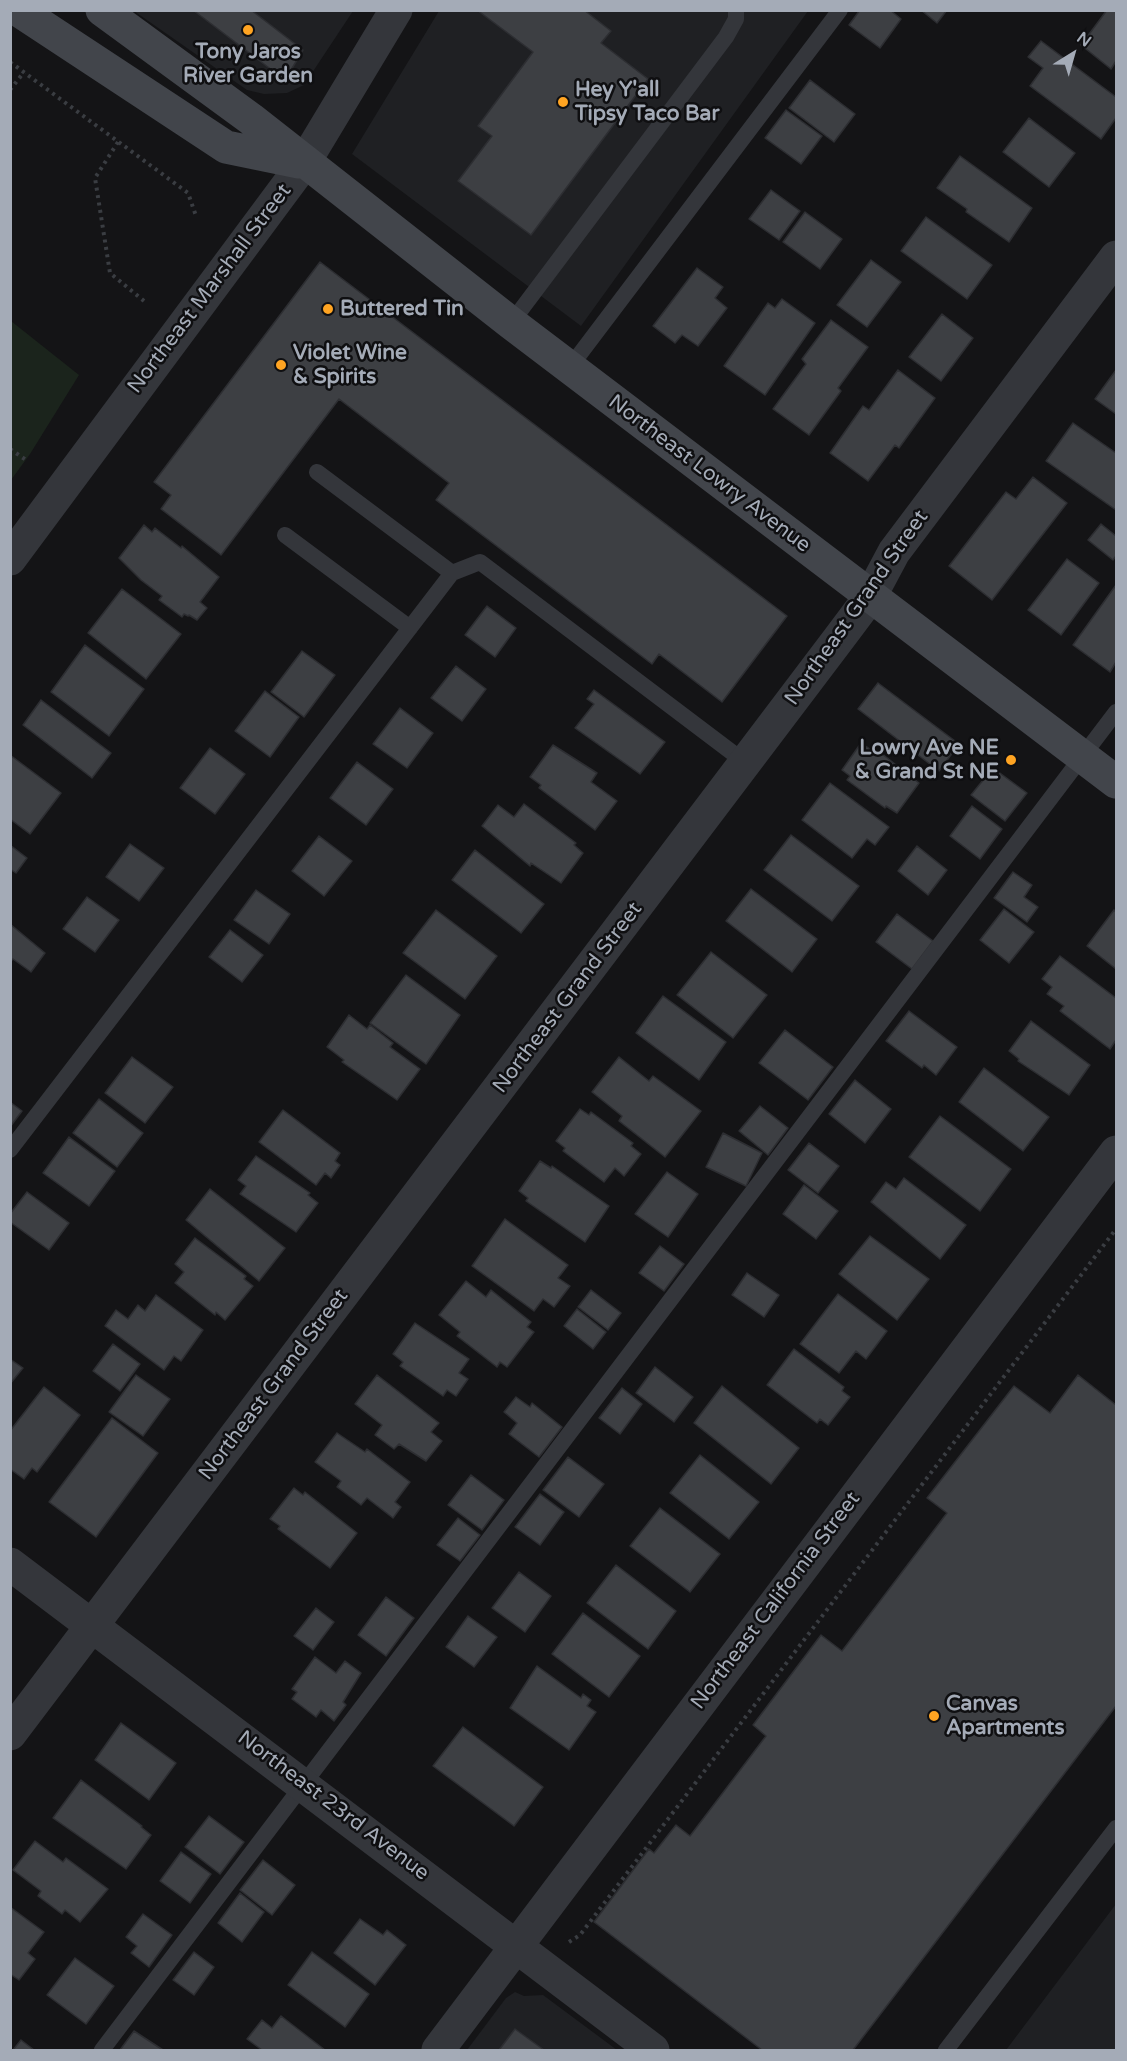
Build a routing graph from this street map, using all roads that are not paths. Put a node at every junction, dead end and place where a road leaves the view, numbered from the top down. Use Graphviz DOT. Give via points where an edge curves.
graph roads {
  1 [pos="18,10"];
  2 [pos="102,10"];
  3 [pos="396,10"];
  4 [pos="736,10"];
  5 [pos="840,10"];
  6 [pos="304,163"];
  7 [pos="1116,257"];
  8 [pos="511,322"];
  9 [pos="570,367"];
  10 [pos="317,472"];
  11 [pos="285,535"];
  12 [pos="10,559"];
  13 [pos="452,573"];
  14 [pos="870,597"];
  15 [pos="410,628"];
  16 [pos="1116,712"];
  17 [pos="1084,757"];
  18 [pos="746,763"];
  19 [pos="1116,782"];
  20 [pos="10,1150"];
  21 [pos="1116,1152"];
  22 [pos="10,1564"];
  23 [pos="92,1624"];
  24 [pos="10,1734"];
  25 [pos="304,1784"];
  26 [pos="1116,1828"];
  27 [pos="516,1945"];
  28 [pos="102,2050"];
  29 [pos="438,2050"];
  30 [pos="653,2050"];
  31 [pos="946,2050"];
  1 -- 6 [label="main road, Northeast Lowry Avenue" via="226,147"];
  2 -- 6 [label="main road, Northeast Lowry Avenue" via="250,118"];
  3 -- 6 [label="street, Northeast Marshall Street"];
  4 -- 8 [label="lane" via="736,19 726,37"];
  5 -- 9 [label="lane"];
  6 -- 8 [label="main road, Northeast Lowry Avenue"];
  6 -- 12 [label="street, Northeast Marshall Street"];
  7 -- 14 [label="street, Northeast Grand Street" via="894,552"];
  8 -- 9 [label="main road, Northeast Lowry Avenue"];
  9 -- 14 [label="main road, Northeast Lowry Avenue"];
  10 -- 13 [label="lane"];
  11 -- 15 [label="lane"];
  13 -- 15 [label="lane"];
  13 -- 18 [label="lane" via="480,562"];
  14 -- 17 [label="main road, Northeast Lowry Avenue"];
  14 -- 18 [label="street, Northeast Grand Street"];
  15 -- 20 [label="lane"];
  16 -- 17 [label="lane"];
  17 -- 19 [label="main road, Northeast Lowry Avenue"];
  17 -- 25 [label="lane"];
  18 -- 23 [label="street, Northeast Grand Street"];
  21 -- 27 [label="street, Northeast California Street"];
  22 -- 23 [label="street, Northeast 23rd Avenue"];
  23 -- 24 [label="street, Northeast Grand Street"];
  23 -- 25 [label="street, Northeast 23rd Avenue"];
  25 -- 27 [label="street, Northeast 23rd Avenue"];
  25 -- 28 [label="lane"];
  26 -- 31 [label="lane"];
  27 -- 29 [label="street, Northeast California Street"];
  27 -- 30 [label="street, Northeast 23rd Avenue"];
}
